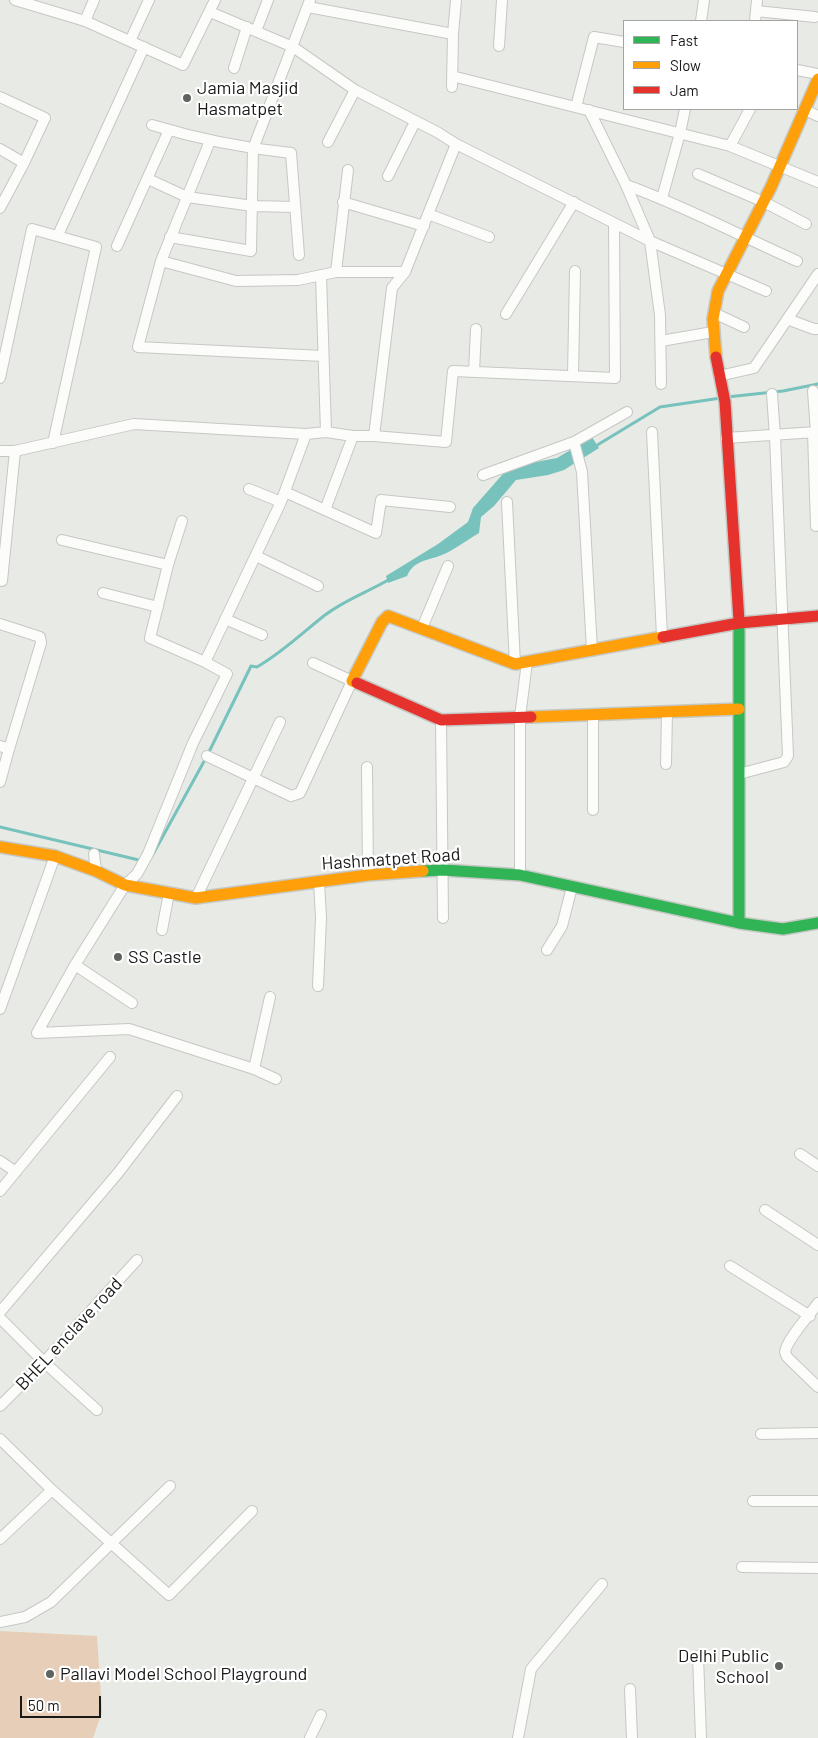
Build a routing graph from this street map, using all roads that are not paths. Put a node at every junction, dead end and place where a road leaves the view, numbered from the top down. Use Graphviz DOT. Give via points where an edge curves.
graph roads {
  1 [pos="15,0"];
  2 [pos="94,0"];
  3 [pos="149,0"];
  4 [pos="215,0"];
  5 [pos="268,0"];
  6 [pos="456,0"];
  7 [pos="502,0"];
  8 [pos="704,0"];
  9 [pos="757,0"];
  10 [pos="29,2"];
  11 [pos="309,4"];
  12 [pos="210,12"];
  13 [pos="756,16"];
  14 [pos="815,18"];
  15 [pos="701,20"];
  16 [pos="85,21"];
  17 [pos="252,29"];
  18 [pos="452,34"];
  19 [pos="130,41"];
  20 [pos="623,42"];
  21 [pos="499,46"];
  22 [pos="144,47"];
  23 [pos="293,47"];
  24 [pos="234,68"];
  25 [pos="798,70"];
  26 [pos="818,74"];
  27 [pos="818,79"];
  28 [pos="354,90"];
  29 [pos="0,97"];
  30 [pos="576,107"];
  31 [pos="589,110"];
  32 [pos="628,110"];
  33 [pos="685,110"];
  34 [pos="749,110"];
  35 [pos="805,110"];
  36 [pos="818,116"];
  37 [pos="626,120"];
  38 [pos="415,122"];
  39 [pos="152,125"];
  40 [pos="169,130"];
  41 [pos="680,133"];
  42 [pos="210,141"];
  43 [pos="328,142"];
  44 [pos="456,144"];
  45 [pos="730,146"];
  46 [pos="0,149"];
  47 [pos="253,149"];
  48 [pos="24,163"];
  49 [pos="781,168"];
  50 [pos="348,170"];
  51 [pos="698,174"];
  52 [pos="388,176"];
  53 [pos="148,179"];
  54 [pos="818,182"];
  55 [pos="626,184"];
  56 [pos="187,197"];
  57 [pos="662,198"];
  58 [pos="343,202"];
  59 [pos="574,202"];
  60 [pos="764,202"];
  61 [pos="253,206"];
  62 [pos="295,207"];
  63 [pos="0,208"];
  64 [pos="428,214"];
  65 [pos="614,223"];
  66 [pos="806,224"];
  67 [pos="424,226"];
  68 [pos="58,235"];
  69 [pos="170,237"];
  70 [pos="489,237"];
  71 [pos="745,238"];
  72 [pos="650,241"];
  73 [pos="117,246"];
  74 [pos="299,255"];
  75 [pos="161,261"];
  76 [pos="797,261"];
  77 [pos="575,271"];
  78 [pos="336,272"];
  79 [pos="405,272"];
  80 [pos="818,274"];
  81 [pos="321,275"];
  82 [pos="727,275"];
  83 [pos="766,291"];
  84 [pos="714,313"];
  85 [pos="506,314"];
  86 [pos="786,320"];
  87 [pos="744,327"];
  88 [pos="476,328"];
  89 [pos="818,329"];
  90 [pos="713,332"];
  91 [pos="661,341"];
  92 [pos="323,356"];
  93 [pos="474,372"];
  94 [pos="573,375"];
  95 [pos="0,378"];
  96 [pos="720,382"];
  97 [pos="661,384"];
  98 [pos="813,391"];
  99 [pos="772,394"];
  100 [pos="627,412"];
  101 [pos="326,432"];
  102 [pos="652,432"];
  103 [pos="816,432"];
  104 [pos="306,434"];
  105 [pos="353,436"];
  106 [pos="374,436"];
  107 [pos="776,436"];
  108 [pos="726,438"];
  109 [pos="574,442"];
  110 [pos="53,443"];
  111 [pos="0,451"];
  112 [pos="15,451"];
  113 [pos="483,475"];
  114 [pos="249,489"];
  115 [pos="286,492"];
  116 [pos="281,502"];
  117 [pos="508,502"];
  118 [pos="450,508"];
  119 [pos="326,510"];
  120 [pos="182,521"];
  121 [pos="816,526"];
  122 [pos="62,540"];
  123 [pos="256,556"];
  124 [pos="168,565"];
  125 [pos="448,566"];
  126 [pos="2,581"];
  127 [pos="318,586"];
  128 [pos="103,593"];
  129 [pos="158,607"];
  130 [pos="818,616"];
  131 [pos="225,619"];
  132 [pos="784,620"];
  133 [pos="739,623"];
  134 [pos="0,624"];
  135 [pos="422,628"];
  136 [pos="262,635"];
  137 [pos="662,636"];
  138 [pos="592,650"];
  139 [pos="205,662"];
  140 [pos="313,663"];
  141 [pos="521,663"];
  142 [pos="352,681"];
  143 [pos="739,709"];
  144 [pos="667,712"];
  145 [pos="593,715"];
  146 [pos="520,717"];
  147 [pos="442,720"];
  148 [pos="280,722"];
  149 [pos="4,747"];
  150 [pos="207,756"];
  151 [pos="666,764"];
  152 [pos="367,767"];
  153 [pos="739,774"];
  154 [pos="253,778"];
  155 [pos="0,782"];
  156 [pos="593,810"];
  157 [pos="0,847"];
  158 [pos="94,854"];
  159 [pos="55,856"];
  160 [pos="443,870"];
  161 [pos="96,871"];
  162 [pos="368,875"];
  163 [pos="520,875"];
  164 [pos="319,881"];
  165 [pos="125,885"];
  166 [pos="572,887"];
  167 [pos="169,893"];
  168 [pos="196,898"];
  169 [pos="443,918"];
  170 [pos="739,923"];
  171 [pos="818,923"];
  172 [pos="162,930"];
  173 [pos="547,950"];
  174 [pos="75,965"];
  175 [pos="318,986"];
  176 [pos="270,997"];
  177 [pos="132,1003"];
  178 [pos="0,1009"];
  179 [pos="110,1057"];
  180 [pos="254,1069"];
  181 [pos="276,1079"];
  182 [pos="177,1096"];
  183 [pos="800,1154"];
  184 [pos="0,1161"];
  185 [pos="818,1166"];
  186 [pos="16,1172"];
  187 [pos="0,1192"];
  188 [pos="765,1210"];
  189 [pos="818,1245"];
  190 [pos="137,1260"];
  191 [pos="730,1266"];
  192 [pos="818,1303"];
  193 [pos="0,1312"];
  194 [pos="810,1316"];
  195 [pos="0,1318"];
  196 [pos="44,1362"];
  197 [pos="818,1387"];
  198 [pos="0,1406"];
  199 [pos="98,1410"];
  200 [pos="818,1433"];
  201 [pos="761,1434"];
  202 [pos="0,1439"];
  203 [pos="170,1486"];
  204 [pos="52,1490"];
  205 [pos="753,1501"];
  206 [pos="818,1501"];
  207 [pos="252,1510"];
  208 [pos="0,1539"];
  209 [pos="112,1544"];
  210 [pos="742,1567"];
  211 [pos="818,1568"];
  212 [pos="602,1584"];
  213 [pos="0,1622"];
  214 [pos="698,1656"];
  215 [pos="630,1689"];
  216 [pos="321,1716"];
  217 [pos="310,1738"];
  218 [pos="518,1738"];
  219 [pos="632,1738"];
  220 [pos="701,1738"];
  1 -- 10 [label="street"];
  2 -- 16 [label="street"];
  3 -- 19 [label="street"];
  4 -- 12 [label="street"];
  5 -- 17 [label="street"];
  6 -- 18 [label="street"];
  7 -- 21 [label="street"];
  8 -- 15 [label="street"];
  9 -- 13 [label="street"];
  10 -- 16 [label="street"];
  11 -- 18 [label="street"];
  11 -- 23 [label="street"];
  12 -- 17 [label="street"];
  12 -- 22 [label="street" via="183,66"];
  13 -- 14 [label="street"];
  16 -- 19 [label="street"];
  17 -- 23 [label="street"];
  17 -- 24 [label="street"];
  18 -- 30 [label="street" via="452,82"];
  19 -- 22 [label="street"];
  20 -- 30 [label="street" via="594,37"];
  22 -- 68 [label="street"];
  23 -- 28 [label="street"];
  23 -- 47 [label="street"];
  25 -- 26 [label="street"];
  27 -- 35 [label="street"];
  28 -- 38 [label="street"];
  28 -- 43 [label="street"];
  29 -- 48 [label="street" via="45,118"];
  30 -- 31 [label="street"];
  31 -- 37 [label="street"];
  31 -- 55 [label="street"];
  32 -- 37 [label="street"];
  33 -- 41 [label="street"];
  34 -- 45 [label="street"];
  35 -- 36 [label="street"];
  35 -- 49 [label="street"];
  37 -- 41 [label="street"];
  38 -- 44 [label="street"];
  38 -- 52 [label="street"];
  39 -- 40 [label="street"];
  40 -- 42 [label="street"];
  40 -- 53 [label="street"];
  41 -- 45 [label="street"];
  41 -- 57 [label="street"];
  42 -- 47 [label="street"];
  42 -- 56 [label="street"];
  44 -- 59 [label="street"];
  44 -- 64 [label="street"];
  45 -- 49 [label="street"];
  46 -- 48 [label="street"];
  47 -- 61 [label="street"];
  47 -- 62 [label="street" via="291,153"];
  48 -- 63 [label="street"];
  49 -- 54 [label="street"];
  49 -- 60 [label="street"];
  50 -- 58 [label="street"];
  51 -- 60 [label="street"];
  53 -- 56 [label="street"];
  53 -- 73 [label="street"];
  55 -- 57 [label="street"];
  55 -- 72 [label="street"];
  56 -- 61 [label="street"];
  56 -- 69 [label="street"];
  57 -- 71 [label="street"];
  58 -- 67 [label="street"];
  58 -- 78 [label="street"];
  59 -- 65 [label="street"];
  59 -- 85 [label="street"];
  60 -- 66 [label="street"];
  60 -- 71 [label="street"];
  61 -- 62 [label="street"];
  61 -- 69 [label="street" via="251,251"];
  62 -- 74 [label="street"];
  64 -- 67 [label="street"];
  64 -- 70 [label="street"];
  65 -- 72 [label="street"];
  65 -- 94 [label="street" via="615,378"];
  67 -- 79 [label="street"];
  68 -- 95 [label="street" via="32,229"];
  68 -- 110 [label="street" via="96,247"];
  69 -- 75 [label="street"];
  71 -- 76 [label="street"];
  71 -- 82 [label="street"];
  72 -- 82 [label="street"];
  72 -- 91 [label="street"];
  75 -- 81 [label="street" via="236,281 298,280"];
  75 -- 92 [label="street" via="138,348"];
  77 -- 94 [label="street"];
  78 -- 79 [label="street"];
  78 -- 81 [label="street"];
  79 -- 106 [label="street" via="392,288"];
  80 -- 86 [label="street"];
  81 -- 92 [label="street"];
  82 -- 83 [label="street"];
  82 -- 84 [label="street" via="718,291"];
  84 -- 87 [label="street"];
  84 -- 90 [label="street"];
  86 -- 89 [label="street"];
  86 -- 96 [label="street" via="754,368"];
  88 -- 93 [label="street"];
  90 -- 91 [label="street"];
  90 -- 96 [label="street"];
  91 -- 97 [label="street"];
  92 -- 101 [label="street"];
  93 -- 94 [label="street"];
  93 -- 106 [label="street" via="453,370 446,442"];
  96 -- 108 [label="street"];
  98 -- 103 [label="street"];
  99 -- 107 [label="street"];
  100 -- 109 [label="street"];
  101 -- 104 [label="street"];
  101 -- 105 [label="street"];
  102 -- 137 [label="street"];
  103 -- 107 [label="street"];
  103 -- 121 [label="street"];
  104 -- 110 [label="street" via="134,424"];
  104 -- 115 [label="street"];
  105 -- 106 [label="street"];
  105 -- 119 [label="street"];
  107 -- 108 [label="street"];
  107 -- 132 [label="street"];
  108 -- 133 [label="street"];
  109 -- 113 [label="street"];
  109 -- 138 [label="street" via="582,472"];
  110 -- 112 [label="street"];
  111 -- 112 [label="street"];
  112 -- 126 [label="street"];
  114 -- 116 [label="street"];
  115 -- 116 [label="street"];
  115 -- 119 [label="street"];
  116 -- 123 [label="street"];
  117 -- 141 [label="street"];
  118 -- 119 [label="street" via="381,500 376,534"];
  120 -- 124 [label="street"];
  122 -- 124 [label="street"];
  123 -- 127 [label="street"];
  123 -- 131 [label="street"];
  124 -- 129 [label="street"];
  125 -- 135 [label="street"];
  128 -- 129 [label="street"];
  129 -- 139 [label="street" via="150,638"];
  130 -- 132 [label="street"];
  131 -- 136 [label="street"];
  131 -- 139 [label="street"];
  132 -- 133 [label="street"];
  132 -- 153 [label="street" via="787,759"];
  133 -- 137 [label="street"];
  133 -- 143 [label="street"];
  134 -- 149 [label="street" via="40,637 41,643"];
  135 -- 141 [label="street"];
  135 -- 142 [label="street" via="388,616"];
  137 -- 138 [label="street"];
  138 -- 141 [label="street"];
  139 -- 165 [label="street" via="227,674 192,742 148,854 138,874"];
  140 -- 142 [label="street"];
  141 -- 146 [label="street"];
  142 -- 147 [label="street"];
  142 -- 154 [label="street" via="300,793 291,796"];
  143 -- 144 [label="street"];
  143 -- 153 [label="street"];
  144 -- 145 [label="street"];
  144 -- 151 [label="street"];
  145 -- 146 [label="street"];
  145 -- 156 [label="street"];
  146 -- 147 [label="street"];
  146 -- 163 [label="street"];
  147 -- 160 [label="street"];
  148 -- 154 [label="street"];
  149 -- 155 [label="street"];
  150 -- 154 [label="street"];
  152 -- 162 [label="street"];
  153 -- 170 [label="street"];
  154 -- 168 [label="street"];
  157 -- 159 [label="street, Hashmatpet Road"];
  158 -- 161 [label="street"];
  159 -- 161 [label="street, Hashmatpet Road"];
  159 -- 178 [label="street"];
  160 -- 162 [label="street, Hashmatpet Road"];
  160 -- 163 [label="street, Hashmatpet Road"];
  160 -- 169 [label="street"];
  161 -- 165 [label="street, Hashmatpet Road"];
  162 -- 164 [label="street, Hashmatpet Road"];
  163 -- 166 [label="street, Hashmatpet Road"];
  164 -- 168 [label="street, Hashmatpet Road"];
  164 -- 175 [label="street"];
  165 -- 167 [label="street, Hashmatpet Road"];
  165 -- 174 [label="street"];
  166 -- 170 [label="street, Hashmatpet Road"];
  166 -- 173 [label="street" via="562,926"];
  167 -- 168 [label="street, Hashmatpet Road"];
  167 -- 172 [label="street"];
  170 -- 171 [label="street, Hashmatpet Road" via="783,928"];
  174 -- 177 [label="street"];
  174 -- 180 [label="street" via="37,1033 129,1029"];
  176 -- 180 [label="street"];
  179 -- 186 [label="street"];
  180 -- 181 [label="street"];
  182 -- 193 [label="street" via="118,1173"];
  183 -- 185 [label="street"];
  184 -- 186 [label="street"];
  186 -- 187 [label="street"];
  188 -- 189 [label="street"];
  190 -- 196 [label="street, BHEL enclave road"];
  191 -- 194 [label="street"];
  192 -- 194 [label="street"];
  194 -- 197 [label="street" via="787,1343 785,1352"];
  195 -- 196 [label="street"];
  196 -- 198 [label="street, BHEL enclave road"];
  196 -- 199 [label="street"];
  200 -- 201 [label="street"];
  202 -- 204 [label="street"];
  203 -- 209 [label="street"];
  204 -- 208 [label="street"];
  204 -- 209 [label="street"];
  205 -- 206 [label="street"];
  207 -- 209 [label="street" via="169,1595"];
  209 -- 213 [label="street" via="50,1602 24,1617"];
  210 -- 211 [label="street"];
  212 -- 218 [label="street" via="531,1668"];
  214 -- 220 [label="street"];
  215 -- 219 [label="street"];
  216 -- 217 [label="street"];
}
